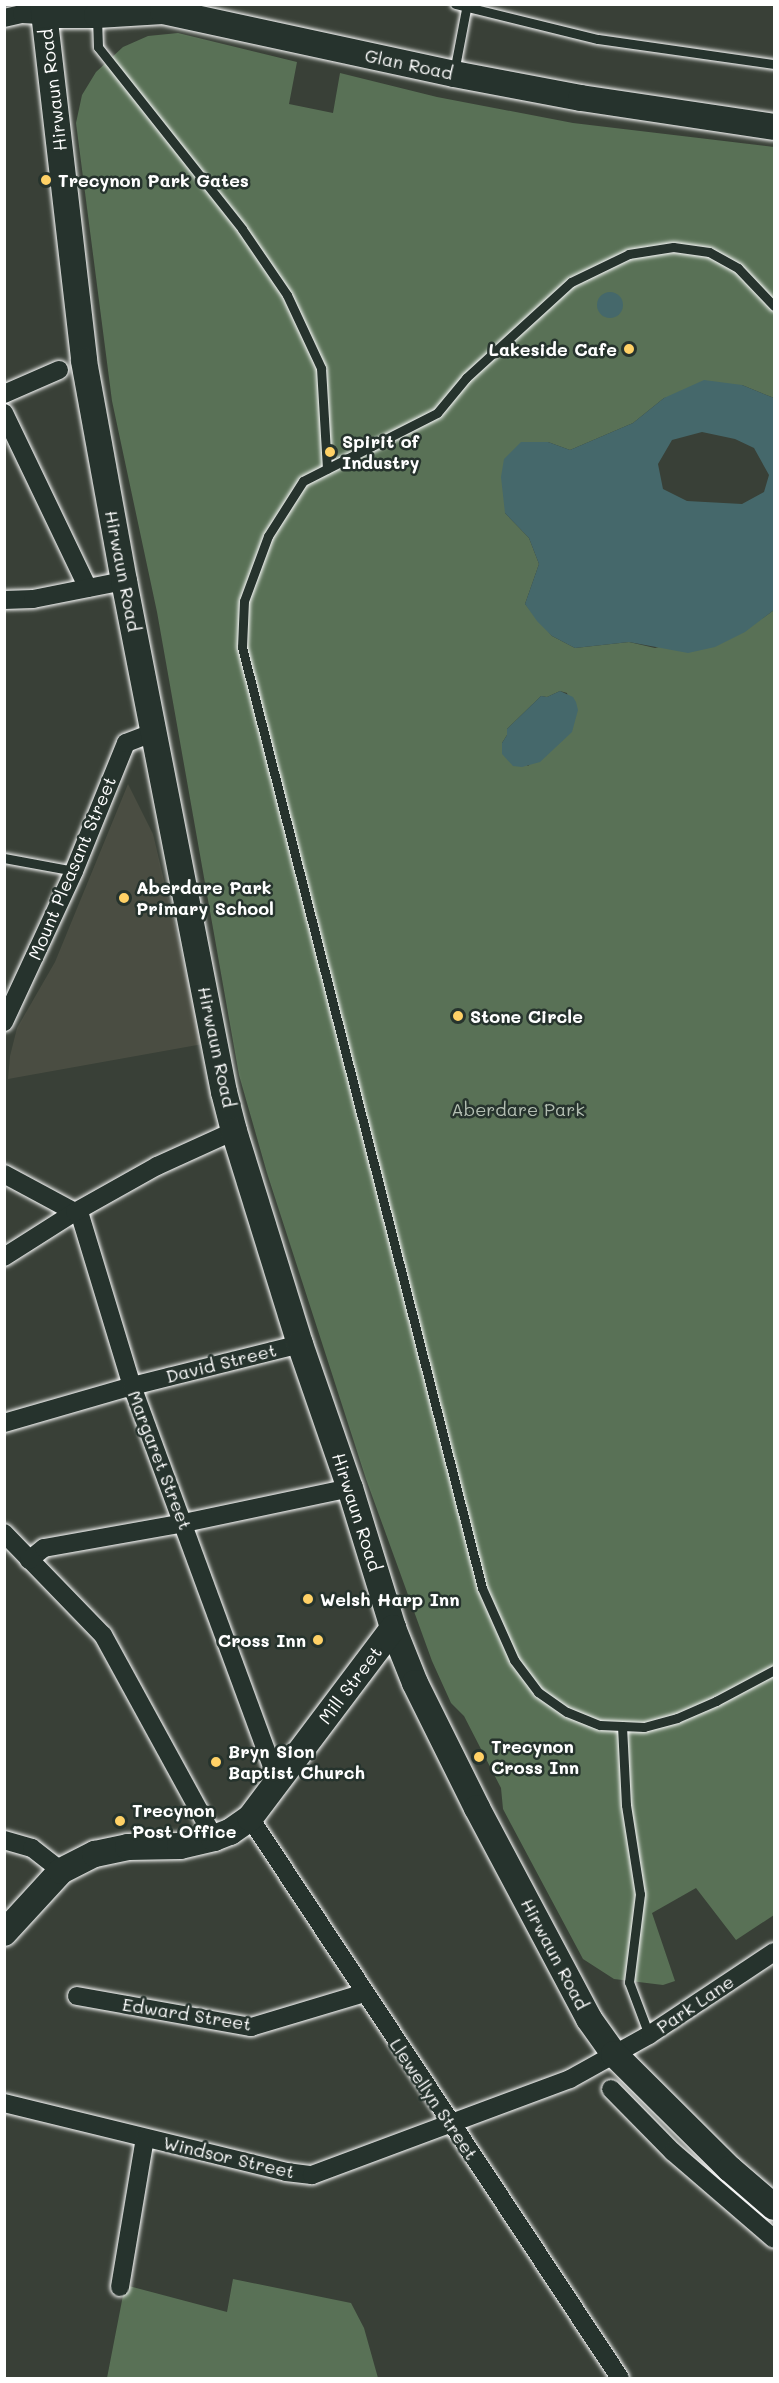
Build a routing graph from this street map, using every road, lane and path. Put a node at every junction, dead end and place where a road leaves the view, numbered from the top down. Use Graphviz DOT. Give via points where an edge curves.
graph roads {
  1 [pos="455,4"];
  2 [pos="466,6"];
  3 [pos="43,10"];
  4 [pos="97,15"];
  5 [pos="4,18"];
  6 [pos="774,64"];
  7 [pos="454,74"];
  8 [pos="774,127"];
  9 [pos="774,306"];
  10 [pos="59,370"];
  11 [pos="4,394"];
  12 [pos="4,413"];
  13 [pos="327,469"];
  14 [pos="124,581"];
  15 [pos="88,588"];
  16 [pos="4,600"];
  17 [pos="155,732"];
  18 [pos="4,858"];
  19 [pos="74,871"];
  20 [pos="4,1022"];
  21 [pos="234,1131"];
  22 [pos="4,1174"];
  23 [pos="75,1212"];
  24 [pos="4,1257"];
  25 [pos="300,1344"];
  26 [pos="132,1386"];
  27 [pos="4,1423"];
  28 [pos="350,1488"];
  29 [pos="184,1523"];
  30 [pos="4,1533"];
  31 [pos="29,1560"];
  32 [pos="393,1628"];
  33 [pos="774,1670"];
  34 [pos="622,1726"];
  35 [pos="278,1782"];
  36 [pos="250,1818"];
  37 [pos="214,1838"];
  38 [pos="4,1840"];
  39 [pos="62,1871"];
  40 [pos="4,1933"];
  41 [pos="774,1952"];
  42 [pos="364,1994"];
  43 [pos="77,1996"];
  44 [pos="649,2035"];
  45 [pos="614,2054"];
  46 [pos="611,2089"];
  47 [pos="4,2103"];
  48 [pos="674,2114"];
  49 [pos="451,2124"];
  50 [pos="657,2136"];
  51 [pos="145,2138"];
  52 [pos="774,2207"];
  53 [pos="774,2239"];
  54 [pos="120,2287"];
  55 [pos="620,2379"];
  1 -- 2 [label="lane"];
  2 -- 6 [label="lane" via="598,39"];
  2 -- 7 [label="lane"];
  3 -- 4 [label="main road, Glan Road"];
  3 -- 5 [label="street, Hirwaun Road"];
  3 -- 14 [label="main road, Hirwaun Road" via="84,361"];
  4 -- 7 [label="main road, Glan Road" via="163,11"];
  4 -- 13 [label="lane" via="98,47 242,229 287,295 321,368"];
  7 -- 8 [label="main road, Glan Road"];
  9 -- 13 [label="lane" via="738,268 710,252 673,247 629,254 571,282 466,378 438,413"];
  10 -- 11 [label="street"];
  12 -- 15 [label="street"];
  13 -- 34 [label="lane" via="303,481 268,537 243,601 242,647 482,1588 514,1660 538,1692 567,1712 600,1725"];
  14 -- 15 [label="street"];
  14 -- 17 [label="main road, Hirwaun Road"];
  15 -- 16 [label="street" via="33,599"];
  17 -- 19 [label="street, Mount Pleasant Street" via="126,743"];
  17 -- 21 [label="main road, Hirwaun Road"];
  18 -- 19 [label="lane"];
  19 -- 20 [label="street, Mount Pleasant Street"];
  21 -- 23 [label="street" via="157,1166"];
  21 -- 25 [label="main road, Hirwaun Road"];
  22 -- 23 [label="street"];
  23 -- 24 [label="street"];
  23 -- 26 [label="street, Margaret Street" via="80,1215"];
  25 -- 26 [label="street, David Street"];
  25 -- 28 [label="main road, Hirwaun Road"];
  26 -- 27 [label="street, David Street"];
  26 -- 29 [label="street, Margaret Street"];
  28 -- 29 [label="street"];
  28 -- 32 [label="main road, Hirwaun Road"];
  29 -- 31 [label="street" via="44,1548"];
  29 -- 35 [label="street, Margaret Street"];
  30 -- 31 [label="street"];
  31 -- 37 [label="street" via="103,1635"];
  32 -- 35 [label="main road, Mill Street"];
  32 -- 45 [label="main road, Hirwaun Road" via="415,1683 477,1808 589,2019"];
  33 -- 34 [label="lane" via="677,1718 644,1727"];
  34 -- 44 [label="lane" via="626,1805 640,1894 629,1982"];
  35 -- 36 [label="main road, Mill Street"];
  36 -- 37 [label="main road, Mill Street"];
  36 -- 42 [label="street, Llewellyn Street"];
  37 -- 39 [label="main road, Mill Street" via="180,1846 106,1851"];
  38 -- 39 [label="street" via="32,1848"];
  39 -- 40 [label="main road, Mill Street"];
  41 -- 44 [label="street, Park Lane"];
  42 -- 43 [label="street, Edward Street" via="251,2027"];
  42 -- 49 [label="street, Llewellyn Street"];
  44 -- 45 [label="street, Park Lane"];
  45 -- 48 [label="main road, Hirwaun Road"];
  45 -- 49 [label="street, Windsor Street" via="570,2079"];
  46 -- 50 [label="street"];
  47 -- 51 [label="street, Windsor Street"];
  48 -- 50 [label="street"];
  48 -- 52 [label="main road, Hirwaun Road"];
  49 -- 51 [label="street, Windsor Street" via="312,2175"];
  49 -- 55 [label="street, Llewellyn Street"];
  50 -- 53 [label="street"];
  51 -- 54 [label="street"];
}
